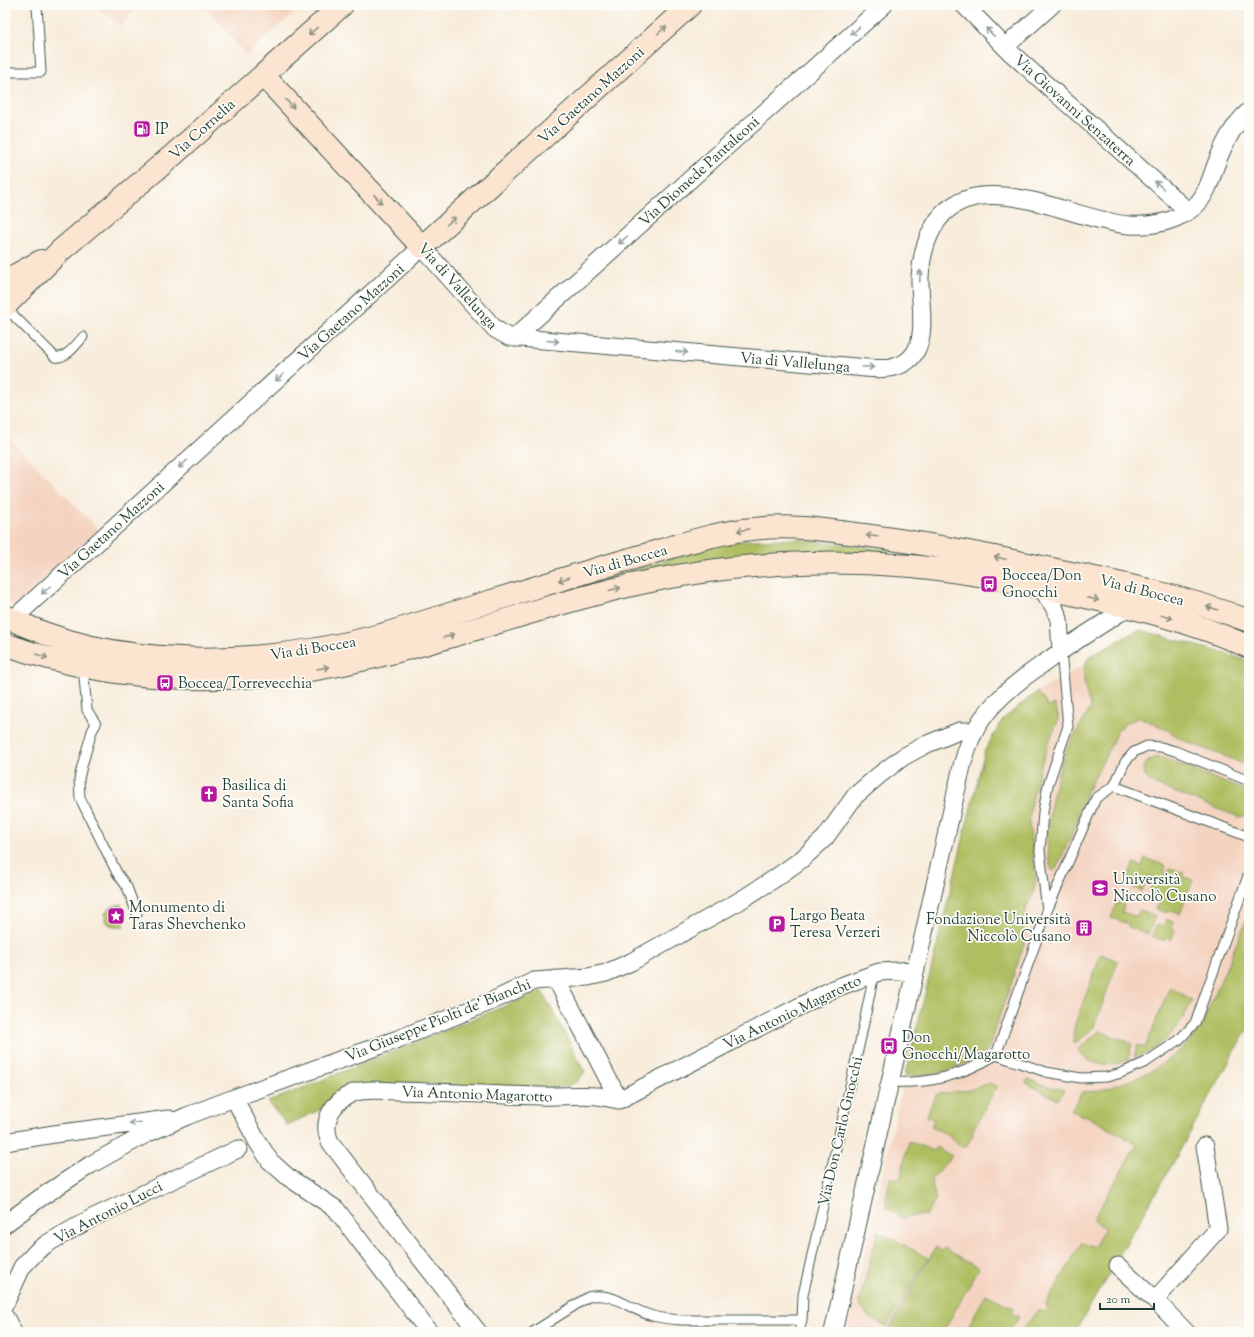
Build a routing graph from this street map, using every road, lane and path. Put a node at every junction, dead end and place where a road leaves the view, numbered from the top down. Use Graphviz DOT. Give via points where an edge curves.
graph roads {
  1 [pos="37,5"];
  2 [pos="342,5"];
  3 [pos="690,5"];
  4 [pos="884,5"];
  5 [pos="964,5"];
  6 [pos="1052,5"];
  7 [pos="1005,47"];
  8 [pos="5,72"];
  9 [pos="263,75"];
  10 [pos="1249,111"];
  11 [pos="1188,211"];
  12 [pos="422,247"];
  13 [pos="60,252"];
  14 [pos="6,279"];
  15 [pos="5,306"];
  16 [pos="83,337"];
  17 [pos="514,338"];
  18 [pos="1041,588"];
  19 [pos="1132,597"];
  20 [pos="9,618"];
  21 [pos="1249,621"];
  22 [pos="5,644"];
  23 [pos="1249,647"];
  24 [pos="1061,651"];
  25 [pos="83,667"];
  26 [pos="975,731"];
  27 [pos="1249,781"];
  28 [pos="1114,786"];
  29 [pos="1249,837"];
  30 [pos="1249,873"];
  31 [pos="1047,911"];
  32 [pos="137,914"];
  33 [pos="916,970"];
  34 [pos="874,974"];
  35 [pos="556,979"];
  36 [pos="996,1055"];
  37 [pos="890,1082"];
  38 [pos="234,1098"];
  39 [pos="619,1100"];
  40 [pos="187,1116"];
  41 [pos="5,1142"];
  42 [pos="1205,1146"];
  43 [pos="238,1149"];
  44 [pos="5,1224"];
  45 [pos="1118,1266"];
  46 [pos="1155,1300"];
  47 [pos="5,1304"];
  48 [pos="5,1317"];
  49 [pos="802,1320"];
  50 [pos="13,1332"];
  51 [pos="429,1332"];
  52 [pos="478,1332"];
  53 [pos="533,1332"];
  54 [pos="799,1332"];
  55 [pos="833,1332"];
  56 [pos="1186,1332"];
  1 -- 8 [label="lane" via="41,72"];
  2 -- 9 [label="main road, Via Cornelia, one-way"];
  12 -- 3 [label="main road, Via Gaetano Mazzoni, one-way"];
  4 -- 17 [label="street, Via Diomede Pantaleoni, one-way"];
  7 -- 5 [label="street, Via Giovanni Senzaterra, one-way"];
  6 -- 7 [label="street"];
  11 -- 7 [label="street, Via Giovanni Senzaterra, one-way"];
  9 -- 12 [label="main road, Via di Vallelunga, one-way"];
  9 -- 13 [label="main road, Via Cornelia"];
  10 -- 11 [label="street, Via di Vallelunga" via="1228,138 1204,195"];
  17 -- 11 [label="street, Via di Vallelunga, one-way" via="893,368 907,361 918,347 922,327 920,278 928,238 942,215 958,202 983,195 1010,197 1130,225 1160,223"];
  12 -- 17 [label="street, Via di Vallelunga" via="495,329"];
  12 -- 20 [label="street, Via Gaetano Mazzoni, one-way"];
  13 -- 14 [label="main road, Via Cornelia"];
  13 -- 15 [label="main road, Via Cornelia"];
  15 -- 16 [label="lane" via="55,357 65,356"];
  18 -- 19 [label="main road, Via di Boccea, one-way"];
  18 -- 24 [label="street" via="1059,619"];
  25 -- 18 [label="main road, Via di Boccea, one-way" via="127,674 194,678 248,677 313,670 399,651 623,587 702,572 798,563 878,564 931,568 976,574"];
  19 -- 20 [label="main road, Via di Boccea, one-way" via="958,549 808,527 782,526 711,537 595,569 381,635 301,652 249,657 190,658 125,653 77,643"];
  21 -- 19 [label="main road, Via di Boccea, one-way" via="1200,604"];
  19 -- 23 [label="main road, Via di Boccea, one-way" via="1186,623"];
  19 -- 24 [label="street"];
  22 -- 25 [label="main road, Via di Boccea, one-way"];
  24 -- 26 [label="street" via="1008,690 985,715"];
  24 -- 31 [label="lane" via="1068,726 1048,785 1043,812 1040,851"];
  25 -- 32 [label="lane" via="87,710 96,724 82,766 80,798 127,888"];
  26 -- 33 [label="street" via="962,766"];
  26 -- 35 [label="street, Via Giuseppe Piolti de' Bianchi" via="959,731 903,757 855,796 825,838 810,853 735,904 619,967 588,977"];
  27 -- 28 [label="lane" via="1175,751 1147,746 1134,752 1125,762"];
  28 -- 29 [label="lane"];
  28 -- 31 [label="lane" via="1096,798"];
  30 -- 36 [label="lane" via="1195,1023 1179,1040 1146,1062 1107,1077 1096,1078 1046,1072"];
  31 -- 36 [label="lane"];
  33 -- 34 [label="street" via="886,970"];
  33 -- 37 [label="street"];
  34 -- 39 [label="street, Via Antonio Magarotto" via="833,989"];
  34 -- 49 [label="lane, Via Don Carlo Gnocchi" via="803,1296"];
  35 -- 38 [label="street, Via Giuseppe Piolti de' Bianchi" via="530,983 398,1039"];
  35 -- 39 [label="street"];
  36 -- 37 [label="lane" via="968,1070 940,1079"];
  37 -- 55 [label="street"];
  38 -- 40 [label="street, Via Giuseppe Piolti de' Bianchi"];
  38 -- 51 [label="street" via="270,1161 288,1177 336,1209"];
  39 -- 52 [label="street, Via Antonio Magarotto" via="597,1096 367,1091 349,1095 332,1111 326,1127 330,1142"];
  40 -- 41 [label="street, one-way"];
  40 -- 44 [label="street, Via Giuseppe Piolti de' Bianchi" via="146,1134 90,1165"];
  42 -- 46 [label="street" via="1218,1229"];
  43 -- 47 [label="street, Via Antonio Lucci" via="92,1218 48,1243 22,1267"];
  45 -- 46 [label="street"];
  46 -- 56 [label="street"];
  48 -- 50 [label="street"];
  49 -- 53 [label="lane" via="664,1318 644,1314 612,1297 596,1295 588,1297"];
  49 -- 54 [label="lane, Via Don Carlo Gnocchi"];
}
